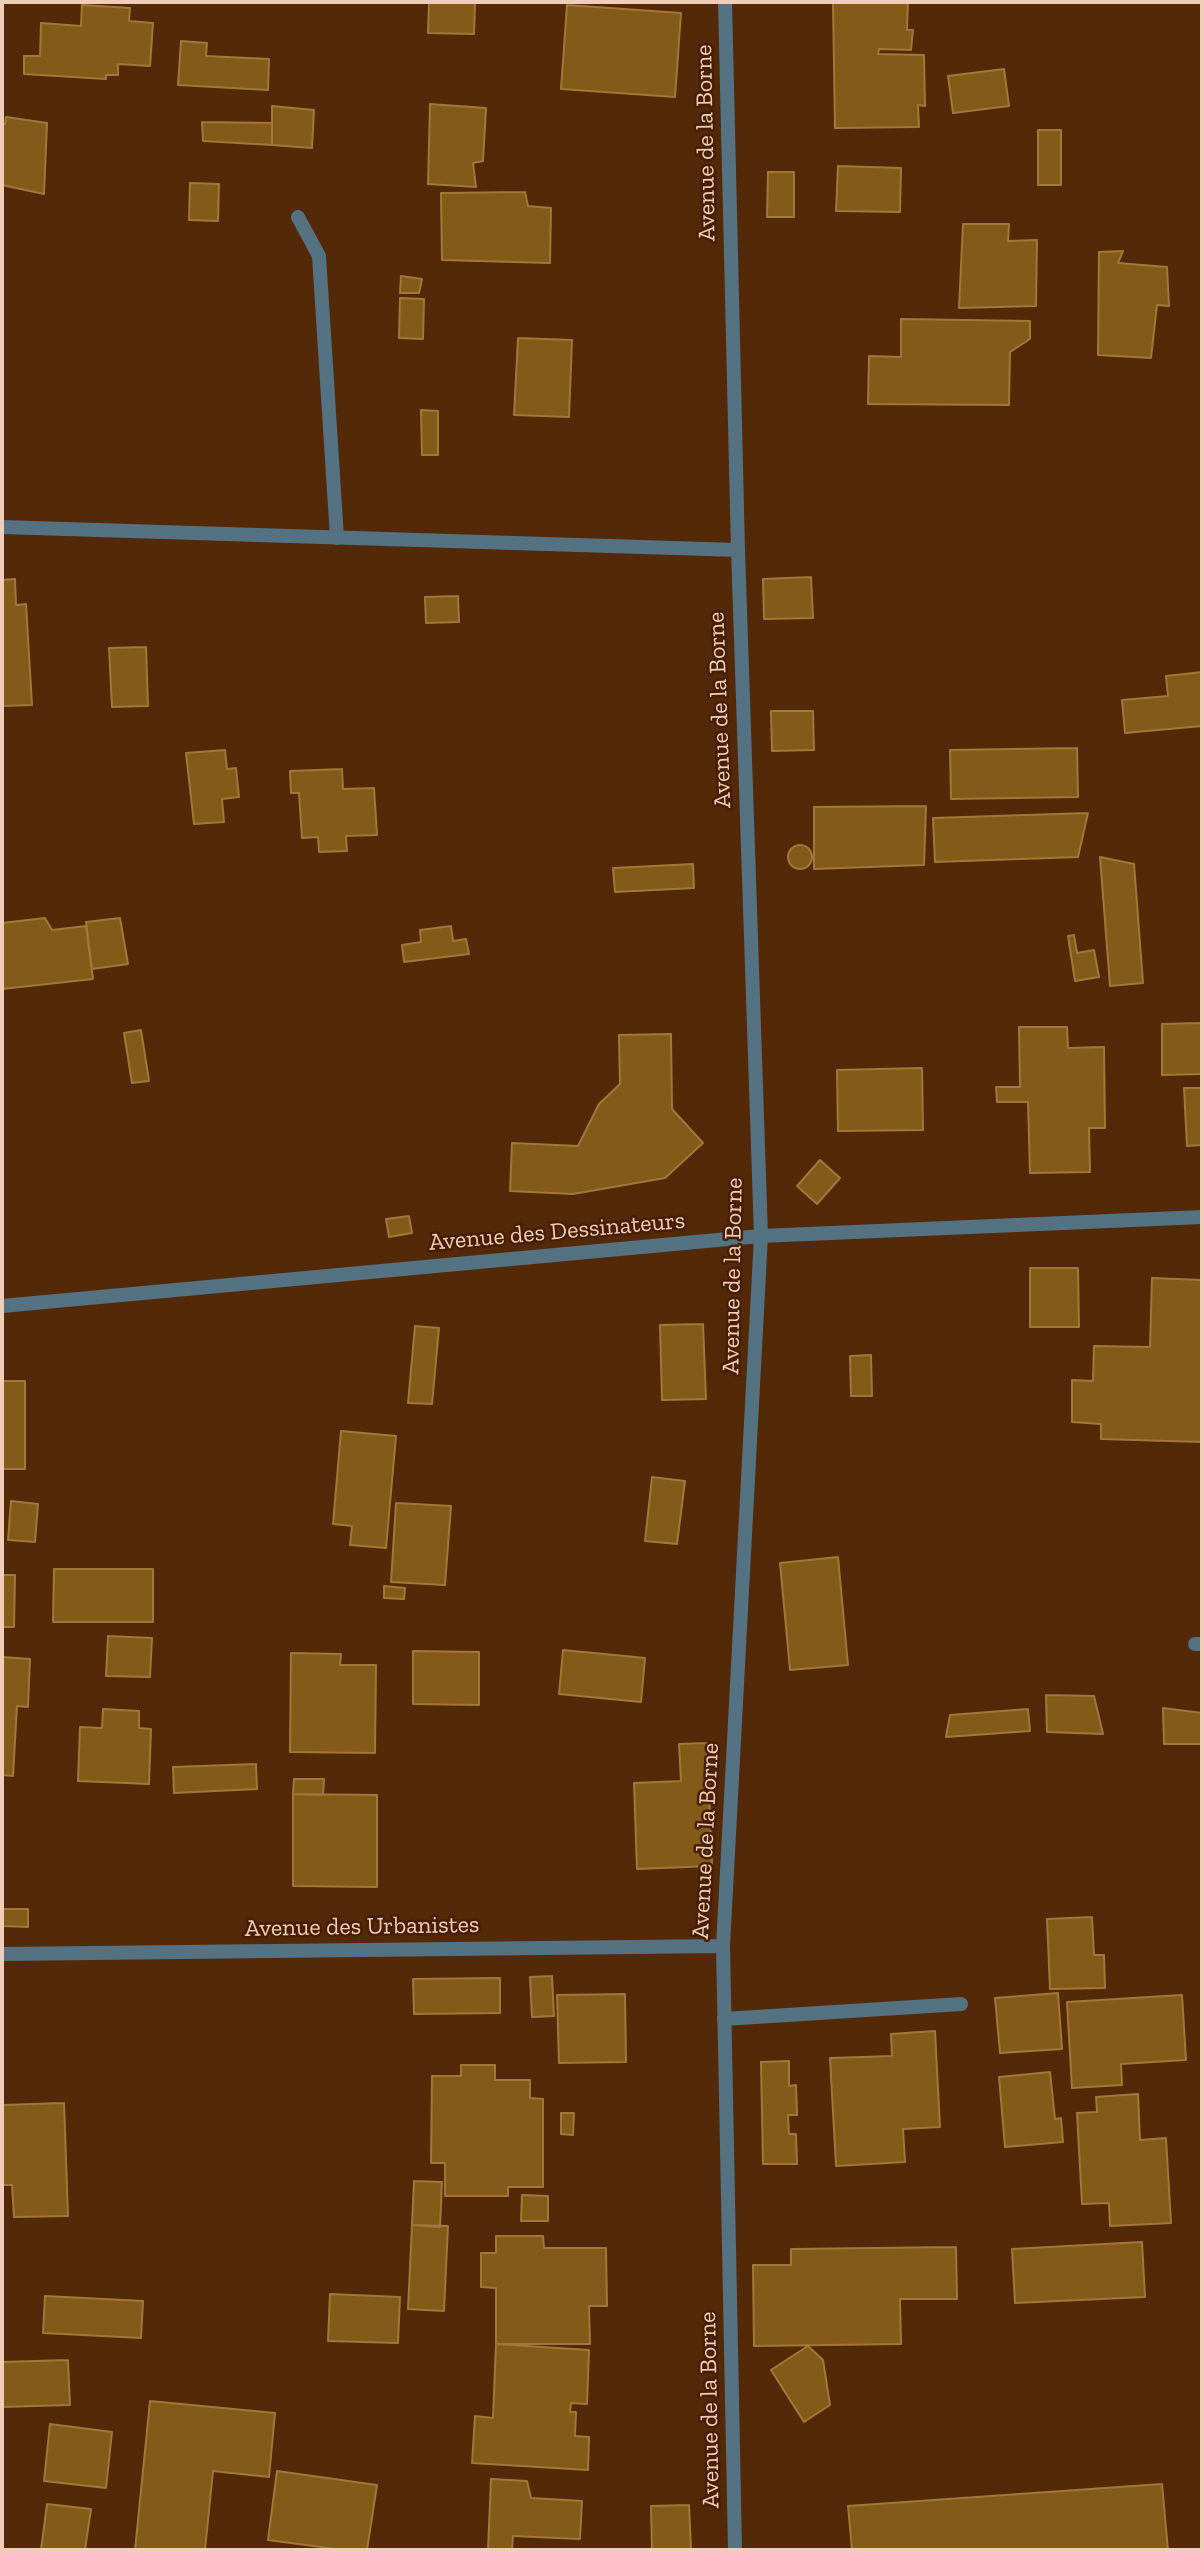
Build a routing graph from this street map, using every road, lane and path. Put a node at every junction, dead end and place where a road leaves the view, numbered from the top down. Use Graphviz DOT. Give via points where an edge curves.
graph roads {
  1 [pos="725,2"];
  2 [pos="298,217"];
  3 [pos="2,527"];
  4 [pos="337,538"];
  5 [pos="738,550"];
  6 [pos="1202,1217"];
  7 [pos="761,1236"];
  8 [pos="2,1306"];
  9 [pos="723,1946"];
  10 [pos="2,1954"];
  11 [pos="961,2004"];
  12 [pos="724,2019"];
  13 [pos="735,2550"];
  1 -- 5 [label="street, Avenue de la Borne"];
  2 -- 4 [label="street" via="318,256"];
  3 -- 4 [label="street"];
  4 -- 5 [label="street"];
  5 -- 7 [label="street, Avenue de la Borne"];
  6 -- 7 [label="street, Avenue des Dessinateurs"];
  7 -- 8 [label="street, Avenue des Dessinateurs"];
  7 -- 9 [label="street, Avenue de la Borne"];
  9 -- 10 [label="street, Avenue des Urbanistes"];
  9 -- 12 [label="street, Avenue de la Borne"];
  11 -- 12 [label="street"];
  12 -- 13 [label="street, Avenue de la Borne"];
}
